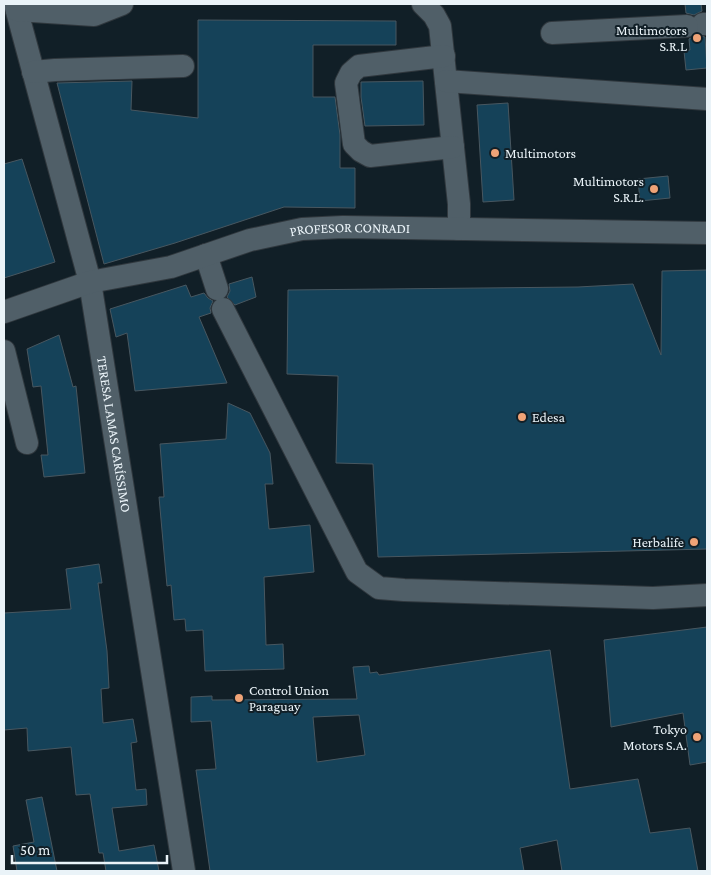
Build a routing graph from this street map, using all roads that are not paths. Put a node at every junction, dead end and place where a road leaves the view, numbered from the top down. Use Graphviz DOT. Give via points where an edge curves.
graph roads {
  1 [pos="122,4"];
  2 [pos="423,4"];
  3 [pos="16,7"];
  4 [pos="699,25"];
  5 [pos="552,33"];
  6 [pos="444,56"];
  7 [pos="183,66"];
  8 [pos="33,72"];
  9 [pos="446,81"];
  10 [pos="707,99"];
  11 [pos="453,147"];
  12 [pos="459,228"];
  13 [pos="707,233"];
  14 [pos="206,254"];
  15 [pos="90,282"];
  16 [pos="4,312"];
  17 [pos="4,351"];
  18 [pos="27,443"];
  19 [pos="707,595"];
  20 [pos="184,871"];
  1 -- 3 [label="street" via="94,15"];
  2 -- 6 [label="street" via="440,26"];
  3 -- 8 [label="street, TERESA LAMAS CARÍSSIMO"];
  4 -- 5 [label="street"];
  6 -- 9 [label="street"];
  6 -- 11 [label="street" via="359,66 346,83 354,144 361,152 370,156"];
  7 -- 8 [label="street"];
  8 -- 15 [label="street, TERESA LAMAS CARÍSSIMO"];
  9 -- 10 [label="street"];
  9 -- 11 [label="street"];
  11 -- 12 [label="street"];
  12 -- 13 [label="street, PROFESOR CONRADI"];
  12 -- 14 [label="street, PROFESOR CONRADI" via="302,229"];
  14 -- 15 [label="street, PROFESOR CONRADI" via="171,267"];
  14 -- 19 [label="street" via="220,299 356,572 379,588 653,598"];
  15 -- 16 [label="street, PROFESOR CONRADI"];
  15 -- 20 [label="street, TERESA LAMAS CARÍSSIMO"];
  17 -- 18 [label="street"];
}
